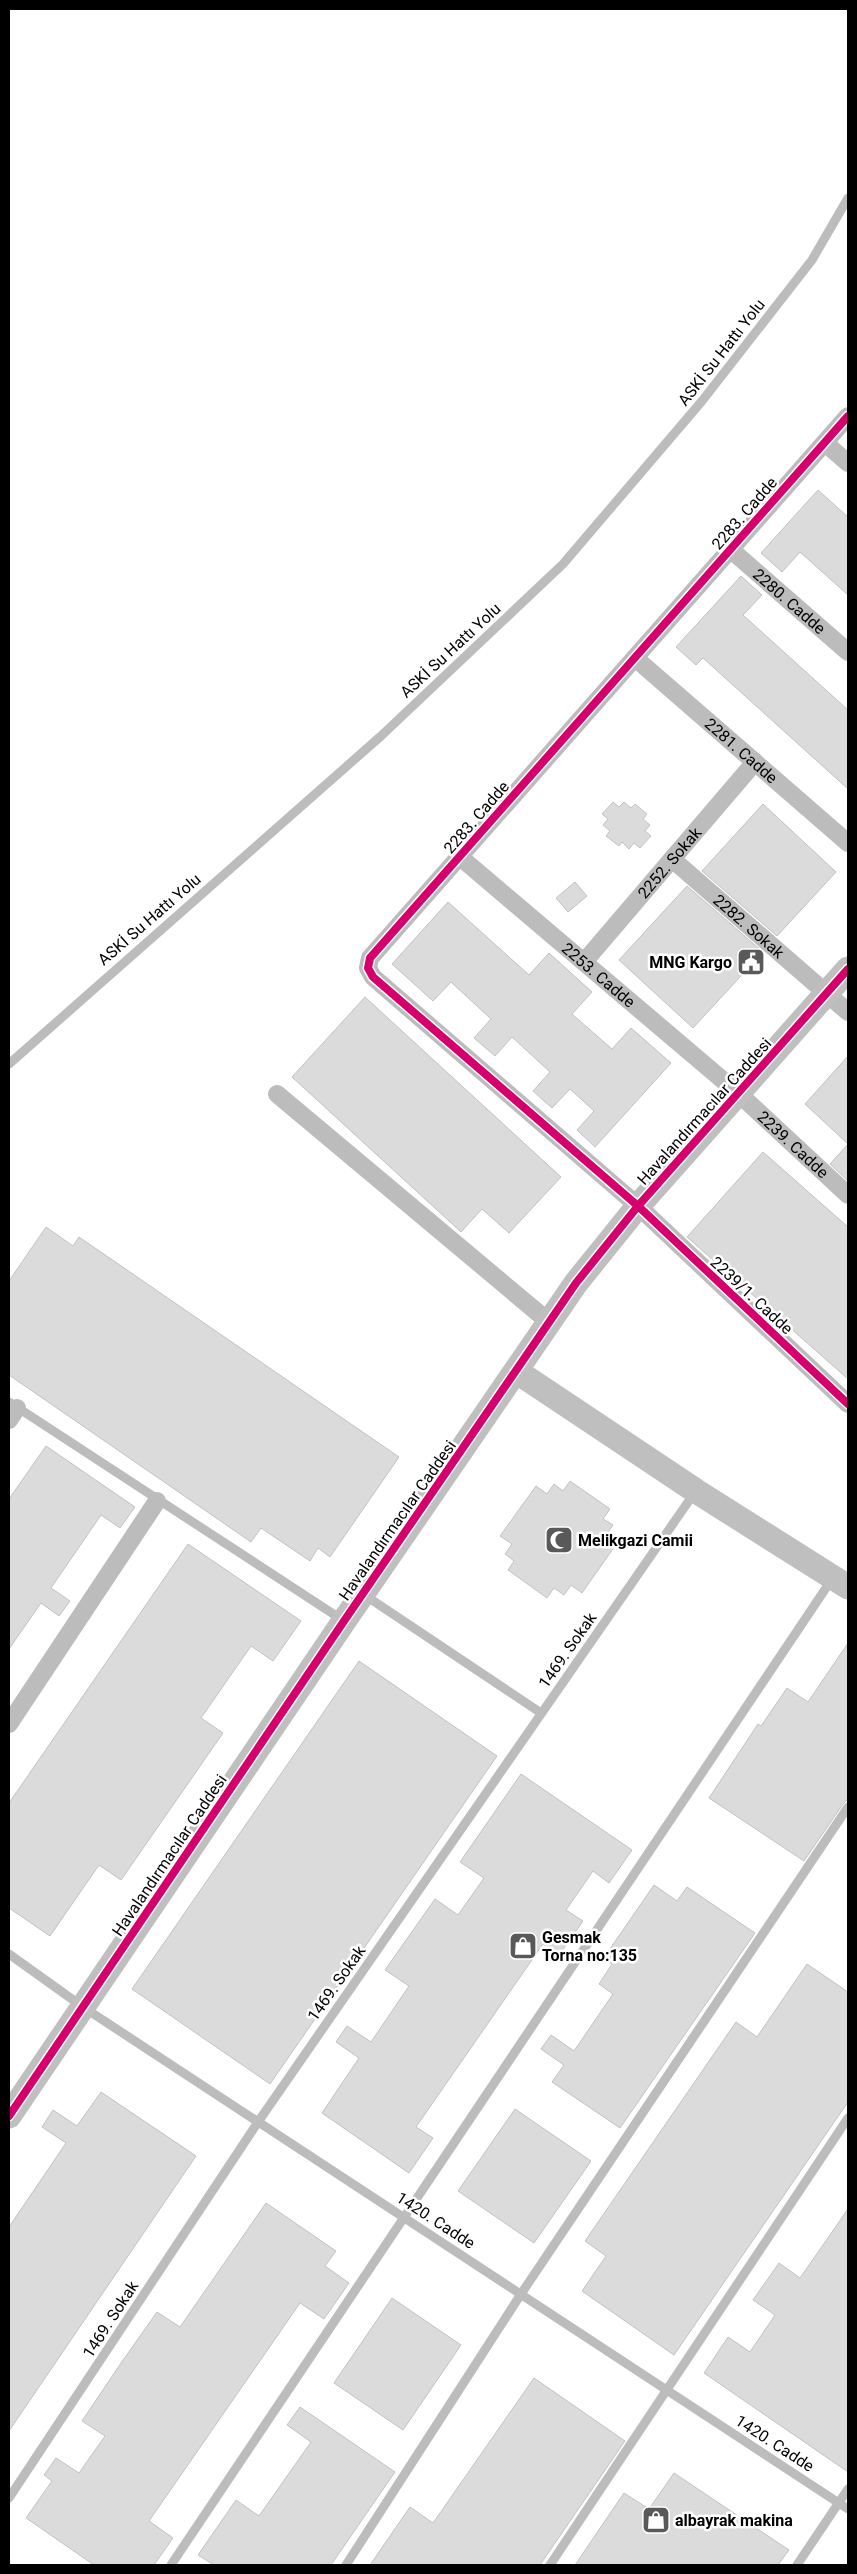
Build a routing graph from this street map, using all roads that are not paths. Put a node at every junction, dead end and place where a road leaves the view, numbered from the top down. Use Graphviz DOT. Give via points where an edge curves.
graph roads {
  1 [pos="848,198"];
  2 [pos="848,416"];
  3 [pos="825,443"];
  4 [pos="848,463"];
  5 [pos="730,550"];
  6 [pos="848,652"];
  7 [pos="635,658"];
  8 [pos="755,762"];
  9 [pos="848,843"];
  10 [pos="460,856"];
  11 [pos="672,859"];
  12 [pos="584,962"];
  13 [pos="848,969"];
  14 [pos="827,993"];
  15 [pos="848,1012"];
  16 [pos="9,1064"];
  17 [pos="738,1093"];
  18 [pos="277,1094"];
  19 [pos="848,1195"];
  20 [pos="638,1206"];
  21 [pos="549,1322"];
  22 [pos="516,1371"];
  23 [pos="848,1404"];
  24 [pos="12,1410"];
  25 [pos="696,1491"];
  26 [pos="157,1501"];
  27 [pos="841,1582"];
  28 [pos="363,1594"];
  29 [pos="344,1621"];
  30 [pos="541,1713"];
  31 [pos="9,1724"];
  32 [pos="848,1807"];
  33 [pos="9,1954"];
  34 [pos="83,2007"];
  35 [pos="9,2116"];
  36 [pos="848,2118"];
  37 [pos="258,2122"];
  38 [pos="404,2217"];
  39 [pos="521,2294"];
  40 [pos="668,2390"];
  41 [pos="848,2489"];
  42 [pos="9,2498"];
  43 [pos="839,2503"];
  44 [pos="848,2509"];
  45 [pos="171,2565"];
  46 [pos="346,2565"];
  47 [pos="550,2565"];
  48 [pos="797,2565"];
  1 -- 16 [label="lane, ASKİ Su Hattı Yolu" via="812,260 708,394 562,564 380,736"];
  2 -- 3 [label="street, 2283. Cadde"];
  3 -- 4 [label="street"];
  3 -- 5 [label="street, 2283. Cadde"];
  5 -- 6 [label="street, 2280. Cadde"];
  5 -- 7 [label="street, 2283. Cadde"];
  7 -- 8 [label="street, 2281. Cadde"];
  7 -- 10 [label="street, 2283. Cadde"];
  8 -- 9 [label="street, 2281. Cadde"];
  8 -- 11 [label="street, 2252. Sokak"];
  10 -- 12 [label="street, 2253. Cadde"];
  10 -- 20 [label="street, 2283. Cadde" via="370,958 370,973"];
  11 -- 12 [label="street, 2252. Sokak"];
  11 -- 14 [label="street, 2282. Sokak"];
  12 -- 17 [label="street, 2253. Cadde"];
  13 -- 14 [label="street, Havalandırmacılar Caddesi"];
  14 -- 15 [label="street, 2282. Sokak"];
  14 -- 17 [label="street, Havalandırmacılar Caddesi"];
  17 -- 19 [label="street, 2239. Cadde"];
  17 -- 20 [label="street, Havalandırmacılar Caddesi"];
  18 -- 21 [label="street"];
  20 -- 21 [label="street, Havalandırmacılar Caddesi"];
  20 -- 23 [label="street, 2239/1. Cadde"];
  21 -- 22 [label="street, Havalandırmacılar Caddesi"];
  22 -- 25 [label="street"];
  22 -- 28 [label="street, Havalandırmacılar Caddesi"];
  24 -- 26 [label="lane"];
  25 -- 27 [label="street"];
  25 -- 30 [label="lane, 1469. Sokak"];
  26 -- 29 [label="lane"];
  26 -- 31 [label="street"];
  27 -- 38 [label="lane"];
  28 -- 29 [label="street, Havalandırmacılar Caddesi"];
  28 -- 30 [label="lane"];
  29 -- 34 [label="street, Havalandırmacılar Caddesi"];
  30 -- 37 [label="lane, 1469. Sokak"];
  32 -- 39 [label="lane"];
  33 -- 34 [label="lane, 1420. Cadde"];
  34 -- 35 [label="street, Havalandırmacılar Caddesi"];
  34 -- 37 [label="lane, 1420. Cadde"];
  36 -- 40 [label="lane"];
  37 -- 38 [label="lane, 1420. Cadde"];
  37 -- 42 [label="lane, 1469. Sokak"];
  38 -- 39 [label="lane, 1420. Cadde"];
  38 -- 45 [label="lane"];
  39 -- 40 [label="lane, 1420. Cadde"];
  39 -- 46 [label="lane"];
  40 -- 43 [label="lane, 1420. Cadde"];
  40 -- 47 [label="lane"];
  41 -- 43 [label="lane"];
  43 -- 44 [label="lane, 1420. Cadde"];
  43 -- 48 [label="lane"];
}
